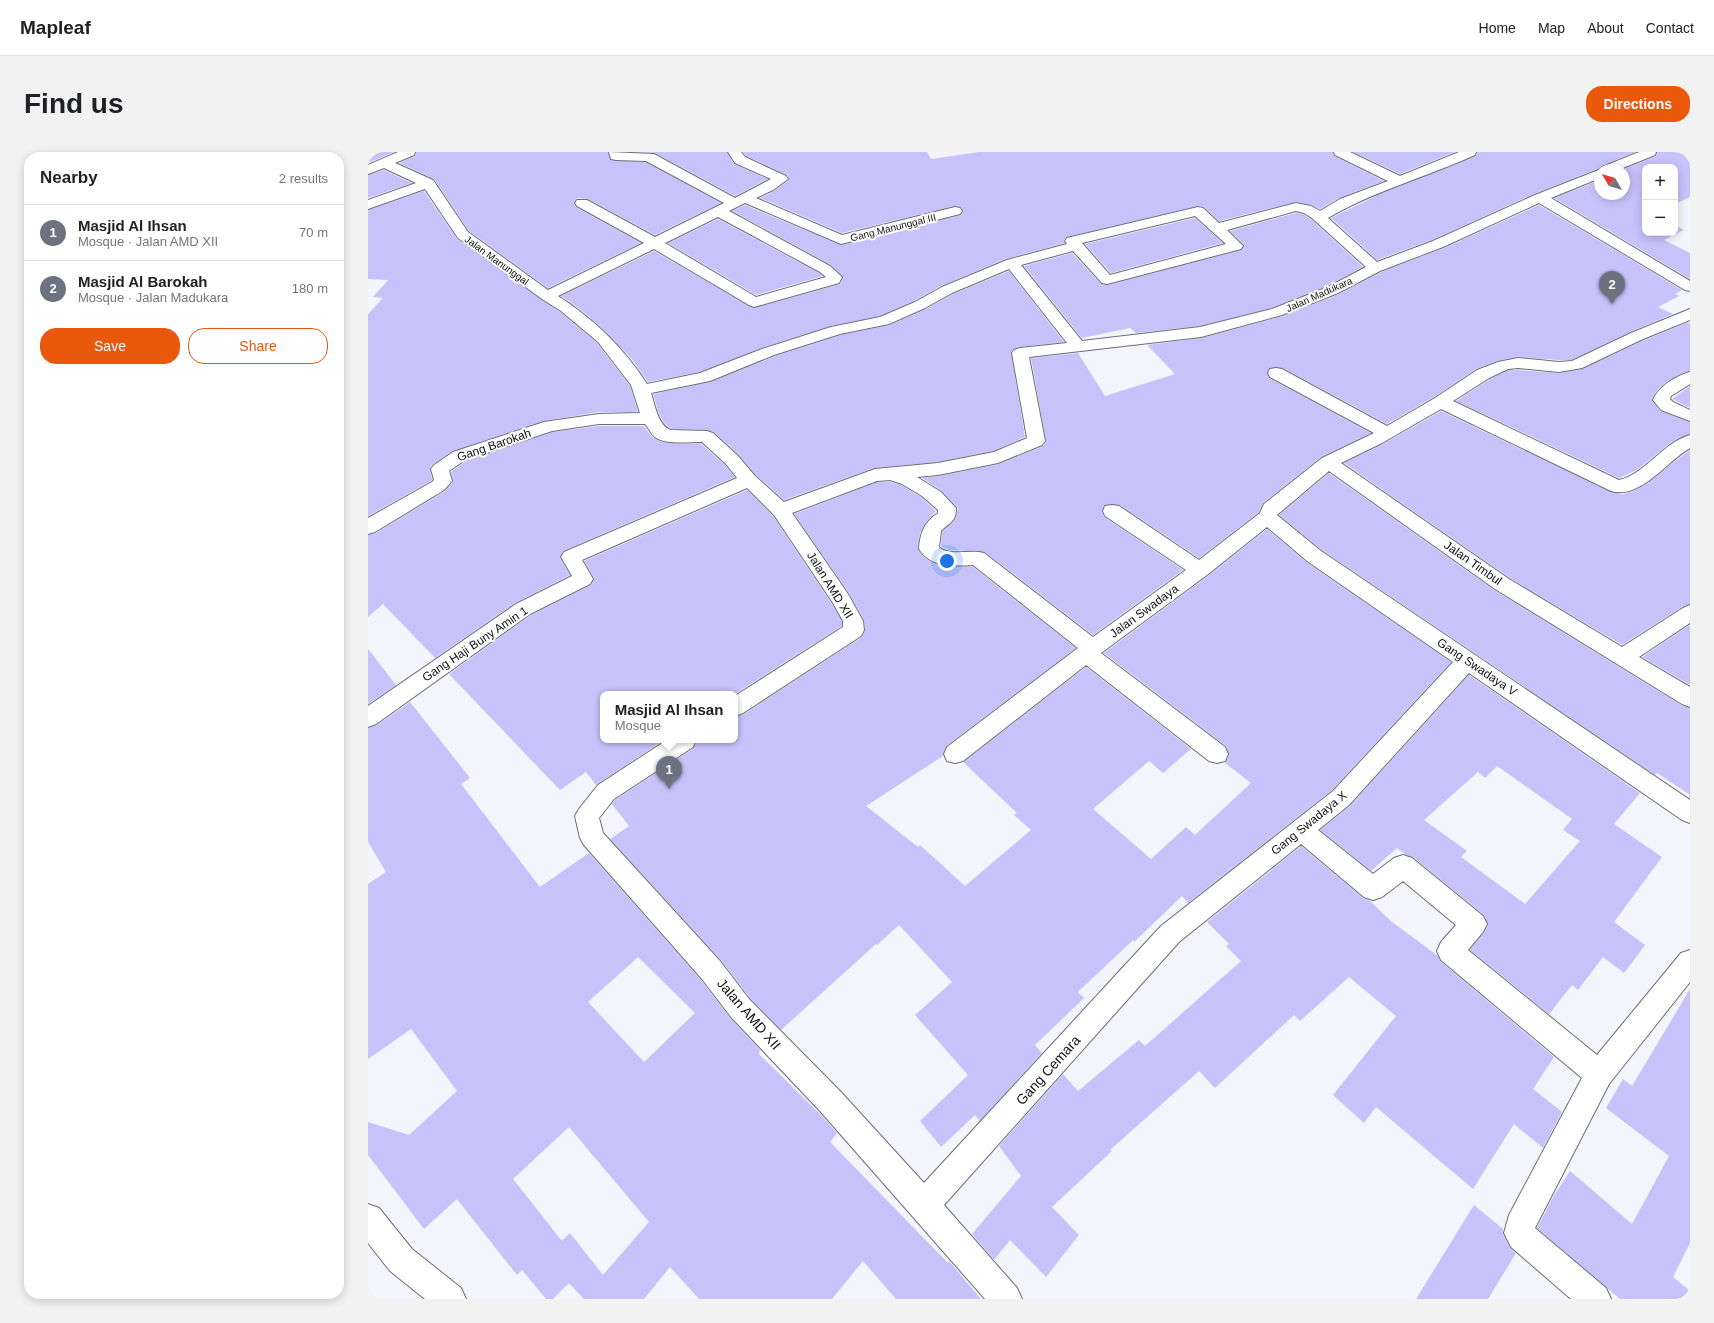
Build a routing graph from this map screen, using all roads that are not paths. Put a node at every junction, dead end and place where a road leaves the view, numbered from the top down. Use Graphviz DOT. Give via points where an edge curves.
graph roads {
  1 [pos="410,152"];
  2 [pos="615,152"];
  3 [pos="734,152"];
  4 [pos="1340,152"];
  5 [pos="1470,152"];
  6 [pos="1650,152"];
  7 [pos="384,163"];
  8 [pos="1621,164"];
  9 [pos="368,170"];
  10 [pos="1594,176"];
  11 [pos="1399,182"];
  12 [pos="428,183"];
  13 [pos="1540,198"];
  14 [pos="739,201"];
  15 [pos="582,203"];
  16 [pos="368,205"];
  17 [pos="718,211"];
  18 [pos="955,211"];
  19 [pos="1319,217"];
  20 [pos="1217,228"];
  21 [pos="655,243"];
  22 [pos="1076,246"];
  23 [pos="1012,264"];
  24 [pos="1375,268"];
  25 [pos="1690,287"];
  26 [pos="546,296"];
  27 [pos="1690,314"];
  28 [pos="1078,347"];
  29 [pos="1276,373"];
  30 [pos="1690,377"];
  31 [pos="642,390"];
  32 [pos="1441,402"];
  33 [pos="1690,416"];
  34 [pos="650,418"];
  35 [pos="1387,433"];
  36 [pos="1689,443"];
  37 [pos="1328,462"];
  38 [pos="891,473"];
  39 [pos="749,480"];
  40 [pos="782,510"];
  41 [pos="1112,511"];
  42 [pos="1267,517"];
  43 [pos="368,527"];
  44 [pos="1200,570"];
  45 [pos="1690,614"];
  46 [pos="1090,650"];
  47 [pos="1623,656"];
  48 [pos="1467,662"];
  49 [pos="1690,698"];
  50 [pos="738,705"];
  51 [pos="368,718"];
  52 [pos="680,743"];
  53 [pos="954,754"];
  54 [pos="1217,754"];
  55 [pos="1690,813"];
  56 [pos="1301,830"];
  57 [pos="1170,934"];
  58 [pos="1690,962"];
  59 [pos="1599,1074"];
  60 [pos="924,1205"];
  61 [pos="368,1219"];
  62 [pos="450,1299"];
  63 [pos="1006,1299"];
  64 [pos="1595,1299"];
  1 -- 7 [label="street"];
  2 -- 14 [label="street, Gang Manunggal III" via="616,156 649,157"];
  3 -- 14 [label="street" via="740,160 781,179"];
  4 -- 11 [label="street"];
  5 -- 11 [label="street"];
  6 -- 8 [label="street"];
  7 -- 9 [label="street"];
  7 -- 12 [label="street, Jalan Manunggal"];
  10 -- 13 [label="street, Jalan Madukara"];
  11 -- 19 [label="street" via="1345,202"];
  12 -- 16 [label="street"];
  12 -- 26 [label="street, Jalan Manunggal" via="463,235"];
  13 -- 24 [label="street, Jalan Madukara" via="1438,244"];
  13 -- 25 [label="street"];
  14 -- 17 [label="street"];
  14 -- 18 [label="street, Gang Manunggal III" via="841,240"];
  15 -- 21 [label="street"];
  17 -- 21 [label="street"];
  17 -- 21 [label="street" via="825,269 834,280 754,302"];
  19 -- 20 [label="street" via="1310,210 1296,206"];
  19 -- 24 [label="street"];
  20 -- 22 [label="street" via="1198,211 1072,241"];
  20 -- 22 [label="street" via="1236,246 1107,280"];
  21 -- 26 [label="street"];
  22 -- 23 [label="street"];
  23 -- 28 [label="street"];
  23 -- 31 [label="street" via="947,290 884,321 837,330 768,352 704,377"];
  24 -- 28 [label="street, Jalan Madukara" via="1305,302 1236,324 1201,332"];
  26 -- 31 [label="street, Jalan Manunggal" via="566,308 604,339"];
  27 -- 32 [label="street, Jalan Swadaya" via="1576,365 1504,365 1483,374"];
  28 -- 38 [label="street, Jalan Madukara" via="1020,353 1036,441 998,457 938,468"];
  29 -- 35 [label="street"];
  30 -- 33 [label="street" via="1664,393 1661,400 1667,406"];
  31 -- 34 [label="street, Jalan Manunggal"];
  32 -- 35 [label="street, Jalan Swadaya"];
  32 -- 36 [label="street" via="1617,487 1625,486 1639,478"];
  34 -- 39 [label="street, Jalan AMD XII" via="661,433 669,436 708,437"];
  34 -- 43 [label="street, Gang Barokah" via="599,419 550,426 459,456 440,469 443,481 438,486"];
  35 -- 37 [label="street, Jalan Swadaya"];
  37 -- 42 [label="street, Jalan Swadaya" via="1271,509"];
  37 -- 47 [label="street, Jalan Timbul" via="1502,584"];
  38 -- 40 [label="street" via="875,475"];
  38 -- 46 [label="street" via="908,479 947,508 947,516 936,523 929,535 929,549 938,557 977,558"];
  39 -- 40 [label="street, Jalan AMD XII"];
  39 -- 51 [label="street, Gang Haji Buny Amin 1" via="571,557 583,579 523,609"];
  40 -- 50 [label="street, Jalan AMD XII" via="841,599 854,628"];
  41 -- 44 [label="street"];
  42 -- 44 [label="street, Jalan Swadaya"];
  42 -- 48 [label="street, Gang Swadaya V" via="1314,556"];
  44 -- 46 [label="street, Jalan Swadaya"];
  45 -- 47 [label="street"];
  46 -- 53 [label="street, Jalan Swadaya"];
  46 -- 54 [label="street"];
  47 -- 49 [label="street, Jalan Timbul"];
  48 -- 55 [label="street, Gang Swadaya V"];
  48 -- 56 [label="street, Gang Swadaya X" via="1341,798"];
  52 -- 60 [label="street, Jalan AMD XII" via="606,792 587,816 592,838 711,970 740,1008"];
  56 -- 57 [label="street, Gang Swadaya X"];
  56 -- 59 [label="street" via="1373,889 1403,866 1456,909 1474,924 1450,951"];
  57 -- 60 [label="street, Gang Cemara"];
  58 -- 59 [label="street"];
  59 -- 64 [label="street" via="1520,1226 1519,1233"];
  60 -- 63 [label="street, Jalan AMD XII"];
  61 -- 62 [label="street" via="400,1260"];
}
